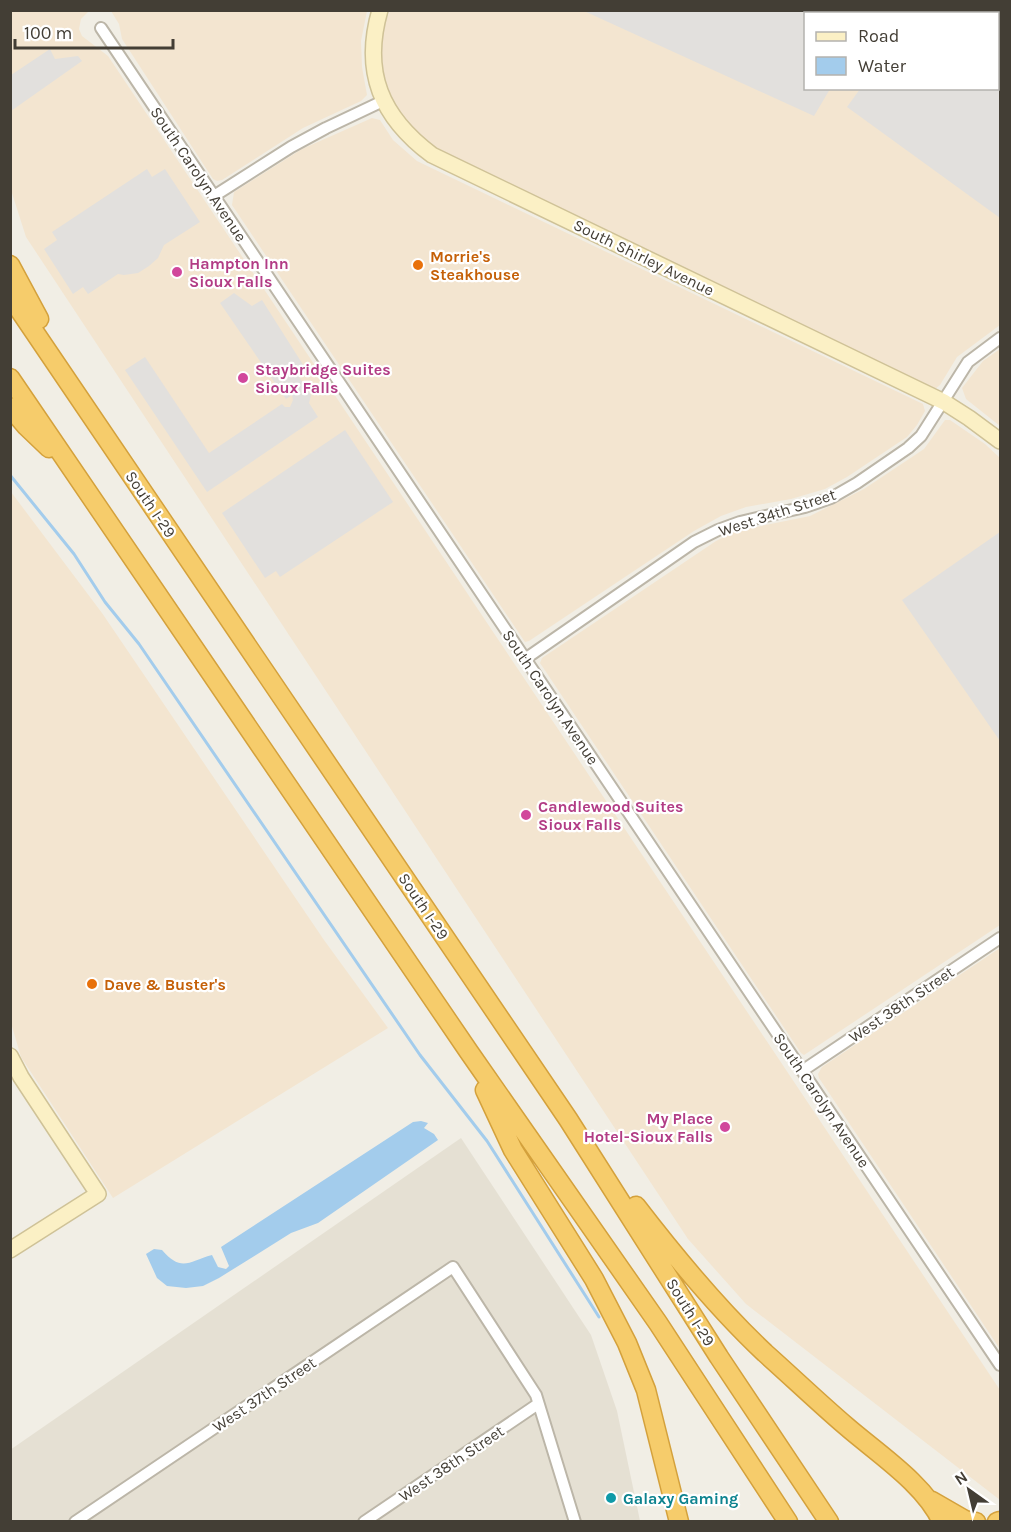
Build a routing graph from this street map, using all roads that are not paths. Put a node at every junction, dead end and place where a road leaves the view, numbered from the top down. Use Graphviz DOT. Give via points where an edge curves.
graph roads {
  1 [pos="380,10"];
  2 [pos="101,28"];
  3 [pos="383,101"];
  4 [pos="214,196"];
  5 [pos="10,265"];
  6 [pos="10,296"];
  7 [pos="1000,338"];
  8 [pos="10,378"];
  9 [pos="944,402"];
  10 [pos="10,407"];
  11 [pos="92,416"];
  12 [pos="1000,441"];
  13 [pos="79,477"];
  14 [pos="525,659"];
  15 [pos="1000,938"];
  16 [pos="469,1052"];
  17 [pos="10,1056"];
  18 [pos="802,1071"];
  19 [pos="568,1119"];
  20 [pos="10,1250"];
  21 [pos="1000,1365"];
  22 [pos="538,1404"];
  23 [pos="927,1498"];
  24 [pos="75,1521"];
  25 [pos="364,1521"];
  26 [pos="574,1521"];
  27 [pos="679,1521"];
  28 [pos="788,1521"];
  29 [pos="829,1521"];
  30 [pos="942,1521"];
  31 [pos="976,1521"];
  1 -- 3 [label="street, South Shirley Avenue" via="372,65"];
  2 -- 4 [label="street, South Carolyn Avenue"];
  3 -- 4 [label="street" via="297,144"];
  3 -- 9 [label="street, South Shirley Avenue" via="393,118 432,155"];
  4 -- 14 [label="street, South Carolyn Avenue"];
  5 -- 11 [label="highway"];
  6 -- 11 [label="highway, South I-29"];
  7 -- 9 [label="street, West 34th Street" via="968,362"];
  8 -- 13 [label="highway, South I-29"];
  9 -- 12 [label="street, South Shirley Avenue"];
  9 -- 14 [label="street, West 34th Street" via="921,436 857,483 831,498 740,522 694,542"];
  10 -- 13 [label="highway"];
  11 -- 19 [label="highway, South I-29"];
  13 -- 16 [label="highway, South I-29"];
  14 -- 18 [label="street, South Carolyn Avenue"];
  15 -- 18 [label="street, West 38th Street"];
  16 -- 27 [label="highway" via="513,1150 594,1279 627,1343 646,1390"];
  16 -- 28 [label="highway, South I-29" via="658,1323"];
  17 -- 20 [label="street" via="98,1194"];
  18 -- 21 [label="street, South Carolyn Avenue"];
  19 -- 23 [label="highway" via="704,1290 762,1350"];
  19 -- 29 [label="highway, South I-29" via="718,1357"];
  22 -- 24 [label="street, West 37th Street" via="533,1390 453,1267"];
  22 -- 25 [label="street, West 38th Street"];
  22 -- 26 [label="street"];
  23 -- 30 [label="highway"];
  23 -- 31 [label="highway" via="956,1515"];
}
